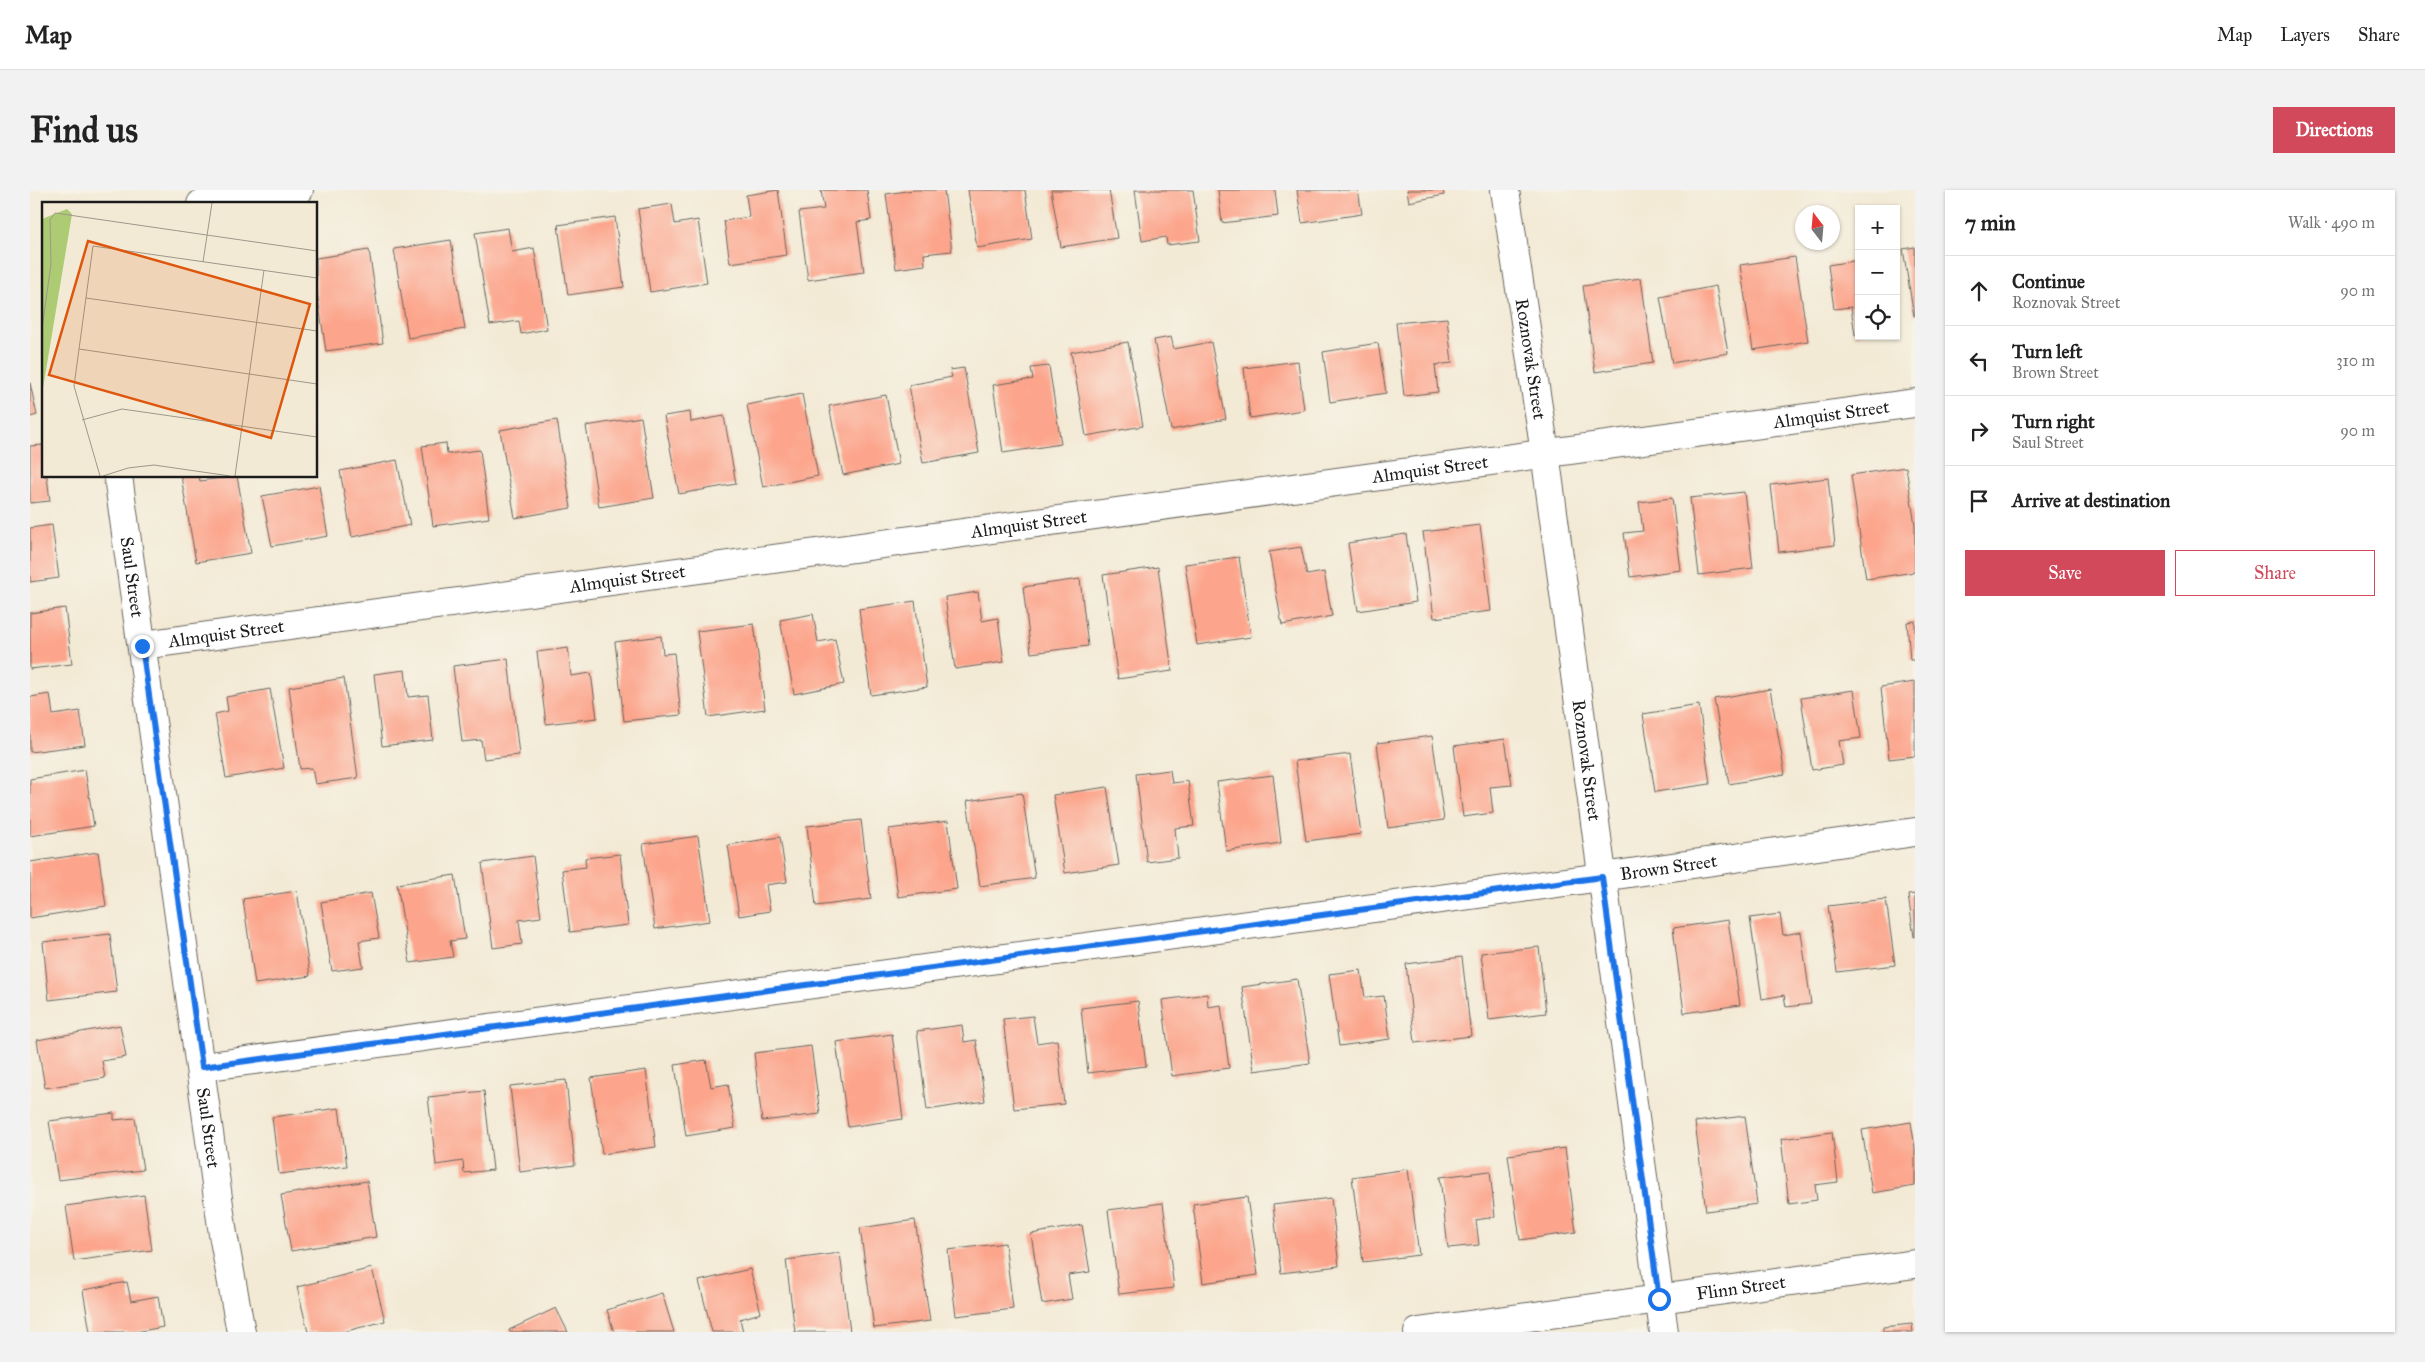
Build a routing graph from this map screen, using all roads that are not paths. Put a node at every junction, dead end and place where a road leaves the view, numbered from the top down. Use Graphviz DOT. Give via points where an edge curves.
graph roads {
  1 [pos="300,190"];
  2 [pos="1505,190"];
  3 [pos="215,202"];
  4 [pos="1915,403"];
  5 [pos="1545,453"];
  6 [pos="118,478"];
  7 [pos="142,646"];
  8 [pos="1915,832"];
  9 [pos="1602,877"];
  10 [pos="202,1067"];
  11 [pos="1915,1264"];
  12 [pos="1659,1299"];
  13 [pos="241,1332"];
  14 [pos="1418,1332"];
  15 [pos="1664,1332"];
  1 -- 3 [label="street"];
  2 -- 5 [label="street, Roznovak Street"];
  4 -- 5 [label="street, Almquist Street"];
  5 -- 7 [label="street, Almquist Street"];
  5 -- 9 [label="street, Roznovak Street"];
  6 -- 7 [label="street, Saul Street"];
  7 -- 10 [label="street, Saul Street"];
  8 -- 9 [label="street, Brown Street"];
  9 -- 10 [label="street, Brown Street"];
  9 -- 12 [label="street, Roznovak Street"];
  10 -- 13 [label="street, Saul Street" via="224,1234"];
  11 -- 12 [label="street, Flinn Street"];
  12 -- 14 [label="street, Flinn Street"];
  12 -- 15 [label="street, Roznovak Street"];
}
